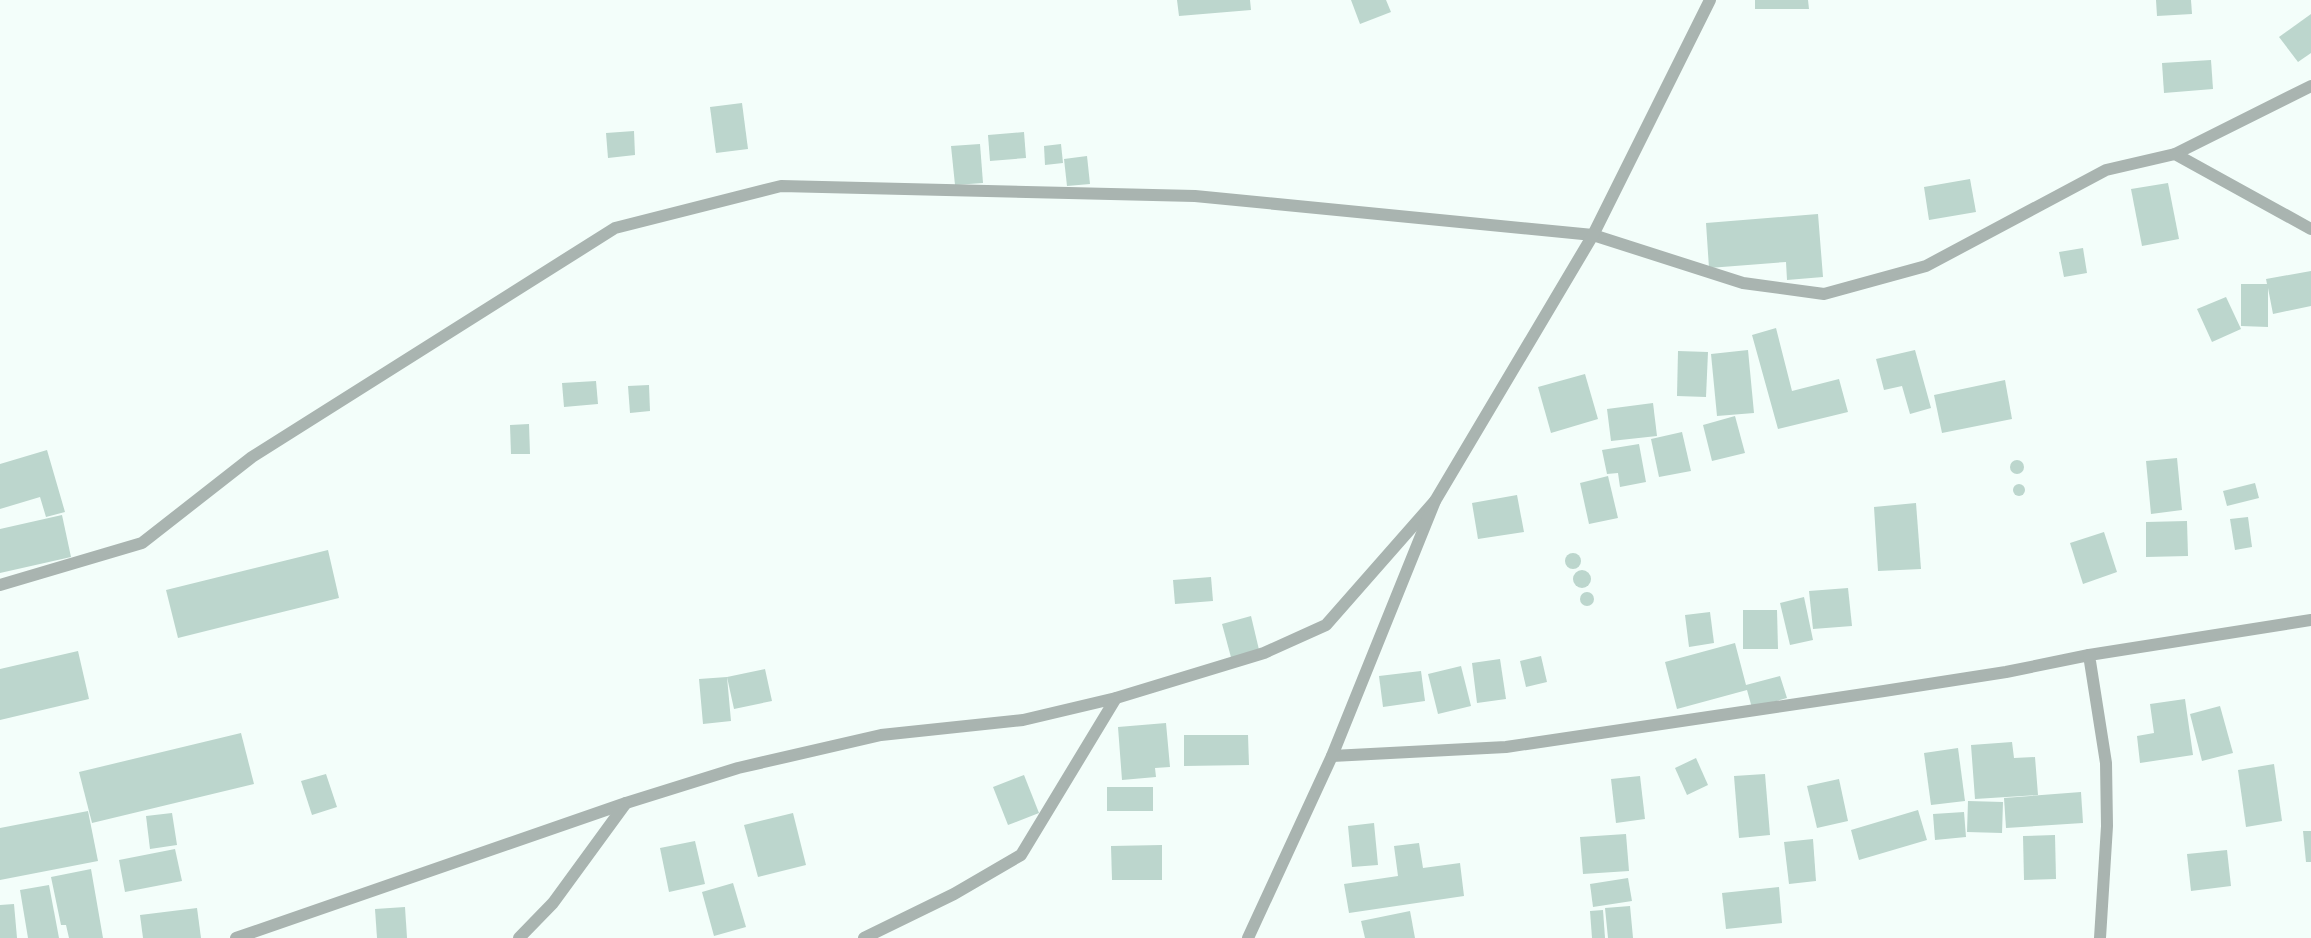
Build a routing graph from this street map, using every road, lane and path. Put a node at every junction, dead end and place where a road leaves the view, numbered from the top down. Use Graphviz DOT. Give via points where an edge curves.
graph roads {
  1 [pos="1710,0"];
  2 [pos="2311,86"];
  3 [pos="2175,154"];
  4 [pos="2311,229"];
  5 [pos="1593,235"];
  6 [pos="1435,501"];
  7 [pos="0,585"];
  8 [pos="2311,620"];
  9 [pos="2089,655"];
  10 [pos="1116,698"];
  11 [pos="1332,756"];
  12 [pos="626,803"];
  13 [pos="236,938"];
  14 [pos="519,938"];
  15 [pos="864,938"];
  16 [pos="1248,938"];
  17 [pos="2100,938"];
  1 -- 5 [label="street"];
  2 -- 3 [label="street"];
  3 -- 4 [label="street"];
  3 -- 5 [label="street" via="2106,170 1926,266 1824,294 1743,283"];
  5 -- 6 [label="street"];
  5 -- 7 [label="street" via="1195,196 781,186 615,228 252,457 142,543"];
  6 -- 10 [label="street" via="1326,625 1264,653"];
  6 -- 11 [label="street"];
  8 -- 9 [label="street"];
  9 -- 11 [label="street" via="2006,672 1506,747"];
  9 -- 17 [label="street" via="2106,763 2108,826"];
  10 -- 12 [label="street" via="1023,720 881,734 738,768"];
  10 -- 15 [label="street" via="1021,855 954,894"];
  11 -- 16 [label="street"];
  12 -- 13 [label="street"];
  12 -- 14 [label="street" via="553,903"];
}
